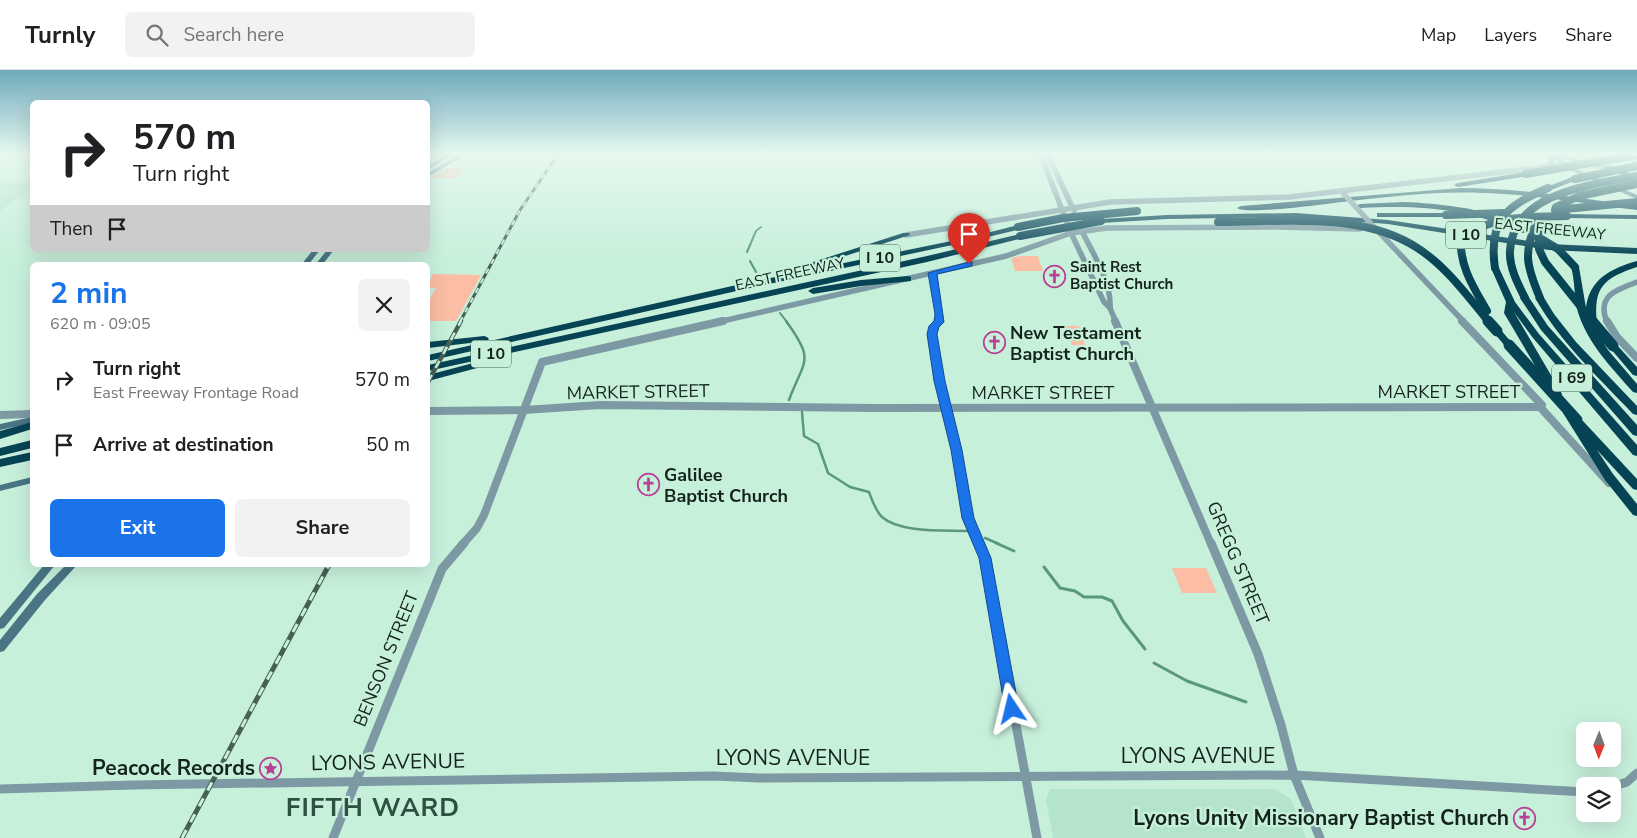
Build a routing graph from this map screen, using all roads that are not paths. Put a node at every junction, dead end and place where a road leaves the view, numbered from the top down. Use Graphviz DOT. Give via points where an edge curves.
graph roads {
  1 [pos="1054,189"];
  2 [pos="1064,189"];
  3 [pos="1376,189"];
  4 [pos="1425,189"];
  5 [pos="1545,189"];
  6 [pos="1579,189"];
  7 [pos="1614,189"];
  8 [pos="1618,189"];
  9 [pos="1343,193"];
  10 [pos="1637,197"];
  11 [pos="1637,202"];
  12 [pos="1072,207"];
  13 [pos="1062,208"];
  14 [pos="1250,208"];
  15 [pos="1637,208"];
  16 [pos="1198,210"];
  17 [pos="1296,215"];
  18 [pos="1139,216"];
  19 [pos="1637,216"];
  20 [pos="1538,220"];
  21 [pos="1081,230"];
  22 [pos="1019,232"];
  23 [pos="1071,233"];
  24 [pos="1380,233"];
  25 [pos="906,235"];
  26 [pos="1637,251"];
  27 [pos="315,252"];
  28 [pos="329,252"];
  29 [pos="307,262"];
  30 [pos="321,262"];
  31 [pos="1637,264"];
  32 [pos="932,273"];
  33 [pos="908,278"];
  34 [pos="1637,282"];
  35 [pos="741,286"];
  36 [pos="1508,297"];
  37 [pos="1110,308"];
  38 [pos="664,316"];
  39 [pos="579,323"];
  40 [pos="1497,330"];
  41 [pos="1594,337"];
  42 [pos="554,340"];
  43 [pos="430,345"];
  44 [pos="430,358"];
  45 [pos="1637,358"];
  46 [pos="430,368"];
  47 [pos="1637,373"];
  48 [pos="430,377"];
  49 [pos="1637,390"];
  50 [pos="1152,407"];
  51 [pos="946,408"];
  52 [pos="1540,408"];
  53 [pos="524,410"];
  54 [pos="431,411"];
  55 [pos="1637,412"];
  56 [pos="30,414"];
  57 [pos="0,415"];
  58 [pos="30,420"];
  59 [pos="0,427"];
  60 [pos="30,427"];
  61 [pos="1637,432"];
  62 [pos="0,435"];
  63 [pos="30,444"];
  64 [pos="0,452"];
  65 [pos="1637,452"];
  66 [pos="30,456"];
  67 [pos="0,463"];
  68 [pos="30,480"];
  69 [pos="1637,486"];
  70 [pos="0,488"];
  71 [pos="1637,513"];
  72 [pos="48,567"];
  73 [pos="70,567"];
  74 [pos="0,625"];
  75 [pos="0,648"];
  76 [pos="1637,773"];
  77 [pos="1294,775"];
  78 [pos="1026,776"];
  79 [pos="356,781"];
  80 [pos="1621,784"];
  81 [pos="0,789"];
  82 [pos="1576,791"];
  83 [pos="333,838"];
  84 [pos="1037,838"];
  85 [pos="1320,838"];
  1 -- 13 [label="street, GREGG STREET"];
  2 -- 12 [label="street, GREGG STREET"];
  3 -- 9 [label="street"];
  4 -- 14 [label="highway, bridge"];
  5 -- 36 [label="highway, I 69, bridge" via="1519,201 1495,227 1492,246 1495,268"];
  6 -- 61 [label="highway, bridge" via="1564,192 1534,207 1517,224 1510,240 1510,256 1525,298 1544,328"];
  7 -- 20 [label="highway, I 69, bridge" via="1579,196"];
  8 -- 10 [label="main road"];
  9 -- 12 [label="street" via="1246,199 1129,200"];
  9 -- 24 [label="street, bridge"];
  11 -- 17 [label="highway, bridge" via="1543,211 1446,215"];
  12 -- 13 [label="street"];
  12 -- 21 [label="street, GREGG STREET"];
  13 -- 23 [label="street, GREGG STREET"];
  13 -- 25 [label="street"];
  14 -- 15 [label="highway, EAST FREEWAY / I 10" via="1482,190"];
  14 -- 16 [label="highway, EAST FREEWAY / I 10"];
  16 -- 18 [label="highway, EAST FREEWAY / I 10"];
  16 -- 41 [label="highway, bridge" via="1422,204 1468,210 1526,231 1567,257 1575,266 1583,310"];
  17 -- 18 [label="highway, EAST FREEWAY / I 10"];
  17 -- 26 [label="highway, EAST FREEWAY / I 10" via="1388,222 1549,247"];
  18 -- 22 [label="highway, EAST FREEWAY / I 10, bridge"];
  18 -- 22 [label="highway, EAST FREEWAY / I 10, bridge" via="1063,218"];
  18 -- 40 [label="highway, bridge" via="1218,222 1348,224 1388,232 1426,256"];
  19 -- 40 [label="highway, bridge" via="1507,218 1486,222 1461,238 1460,256 1466,273"];
  20 -- 47 [label="highway, bridge" via="1539,249 1545,262"];
  20 -- 55 [label="highway, I 69, bridge" via="1528,237 1526,253 1527,265 1540,298 1562,332"];
  21 -- 23 [label="street"];
  21 -- 24 [label="street" via="1285,227 1347,228"];
  21 -- 37 [label="street, GREGG STREET" via="1107,288 1112,303"];
  22 -- 35 [label="highway, EAST FREEWAY / I 10"];
  22 -- 38 [label="highway, EAST FREEWAY / I 10" via="866,273"];
  23 -- 32 [label="street" via="1006,256"];
  23 -- 37 [label="street, GREGG STREET" via="1104,302"];
  24 -- 52 [label="street" via="1542,405"];
  25 -- 35 [label="highway"];
  27 -- 29 [label="main road"];
  28 -- 30 [label="main road"];
  31 -- 41 [label="highway" via="1611,274 1592,293"];
  32 -- 33 [label="street"];
  32 -- 51 [label="street" via="939,314 939,322 932,334"];
  33 -- 38 [label="highway"];
  33 -- 53 [label="street, BENSON STREET" via="542,362"];
  34 -- 45 [label="street" via="1610,294 1604,311 1616,337"];
  35 -- 39 [label="highway, EAST FREEWAY / I 10"];
  36 -- 65 [label="highway, I 69" via="1536,336"];
  36 -- 71 [label="highway" via="1509,313 1583,438"];
  37 -- 50 [label="street, GREGG STREET"];
  38 -- 42 [label="highway, EAST FREEWAY / I 10"];
  39 -- 43 [label="highway"];
  39 -- 44 [label="highway, EAST FREEWAY / I 10"];
  40 -- 69 [label="highway, bridge" via="1533,374"];
  41 -- 49 [label="highway"];
  42 -- 46 [label="highway, EAST FREEWAY / I 10"];
  42 -- 48 [label="highway" via="517,354"];
  50 -- 51 [label="street, MARKET STREET"];
  50 -- 52 [label="street, MARKET STREET"];
  50 -- 77 [label="street, GREGG STREET" via="1258,654 1282,725"];
  51 -- 53 [label="street, MARKET STREET" via="600,405"];
  51 -- 78 [label="street" via="957,450 968,518 985,558"];
  52 -- 71 [label="street"];
  53 -- 54 [label="street, MARKET STREET"];
  53 -- 79 [label="street, BENSON STREET" via="480,522 442,570"];
  56 -- 57 [label="street"];
  58 -- 59 [label="main road"];
  60 -- 62 [label="highway"];
  63 -- 64 [label="highway"];
  66 -- 67 [label="highway"];
  68 -- 70 [label="main road"];
  72 -- 74 [label="main road"];
  73 -- 75 [label="main road"];
  76 -- 80 [label="street"];
  77 -- 78 [label="street, LYONS AVENUE"];
  77 -- 82 [label="street, LYONS AVENUE"];
  77 -- 85 [label="street, GREGG STREET"];
  78 -- 79 [label="street, LYONS AVENUE"];
  78 -- 84 [label="street"];
  79 -- 81 [label="street, LYONS AVENUE"];
  79 -- 83 [label="street, BENSON STREET"];
}
